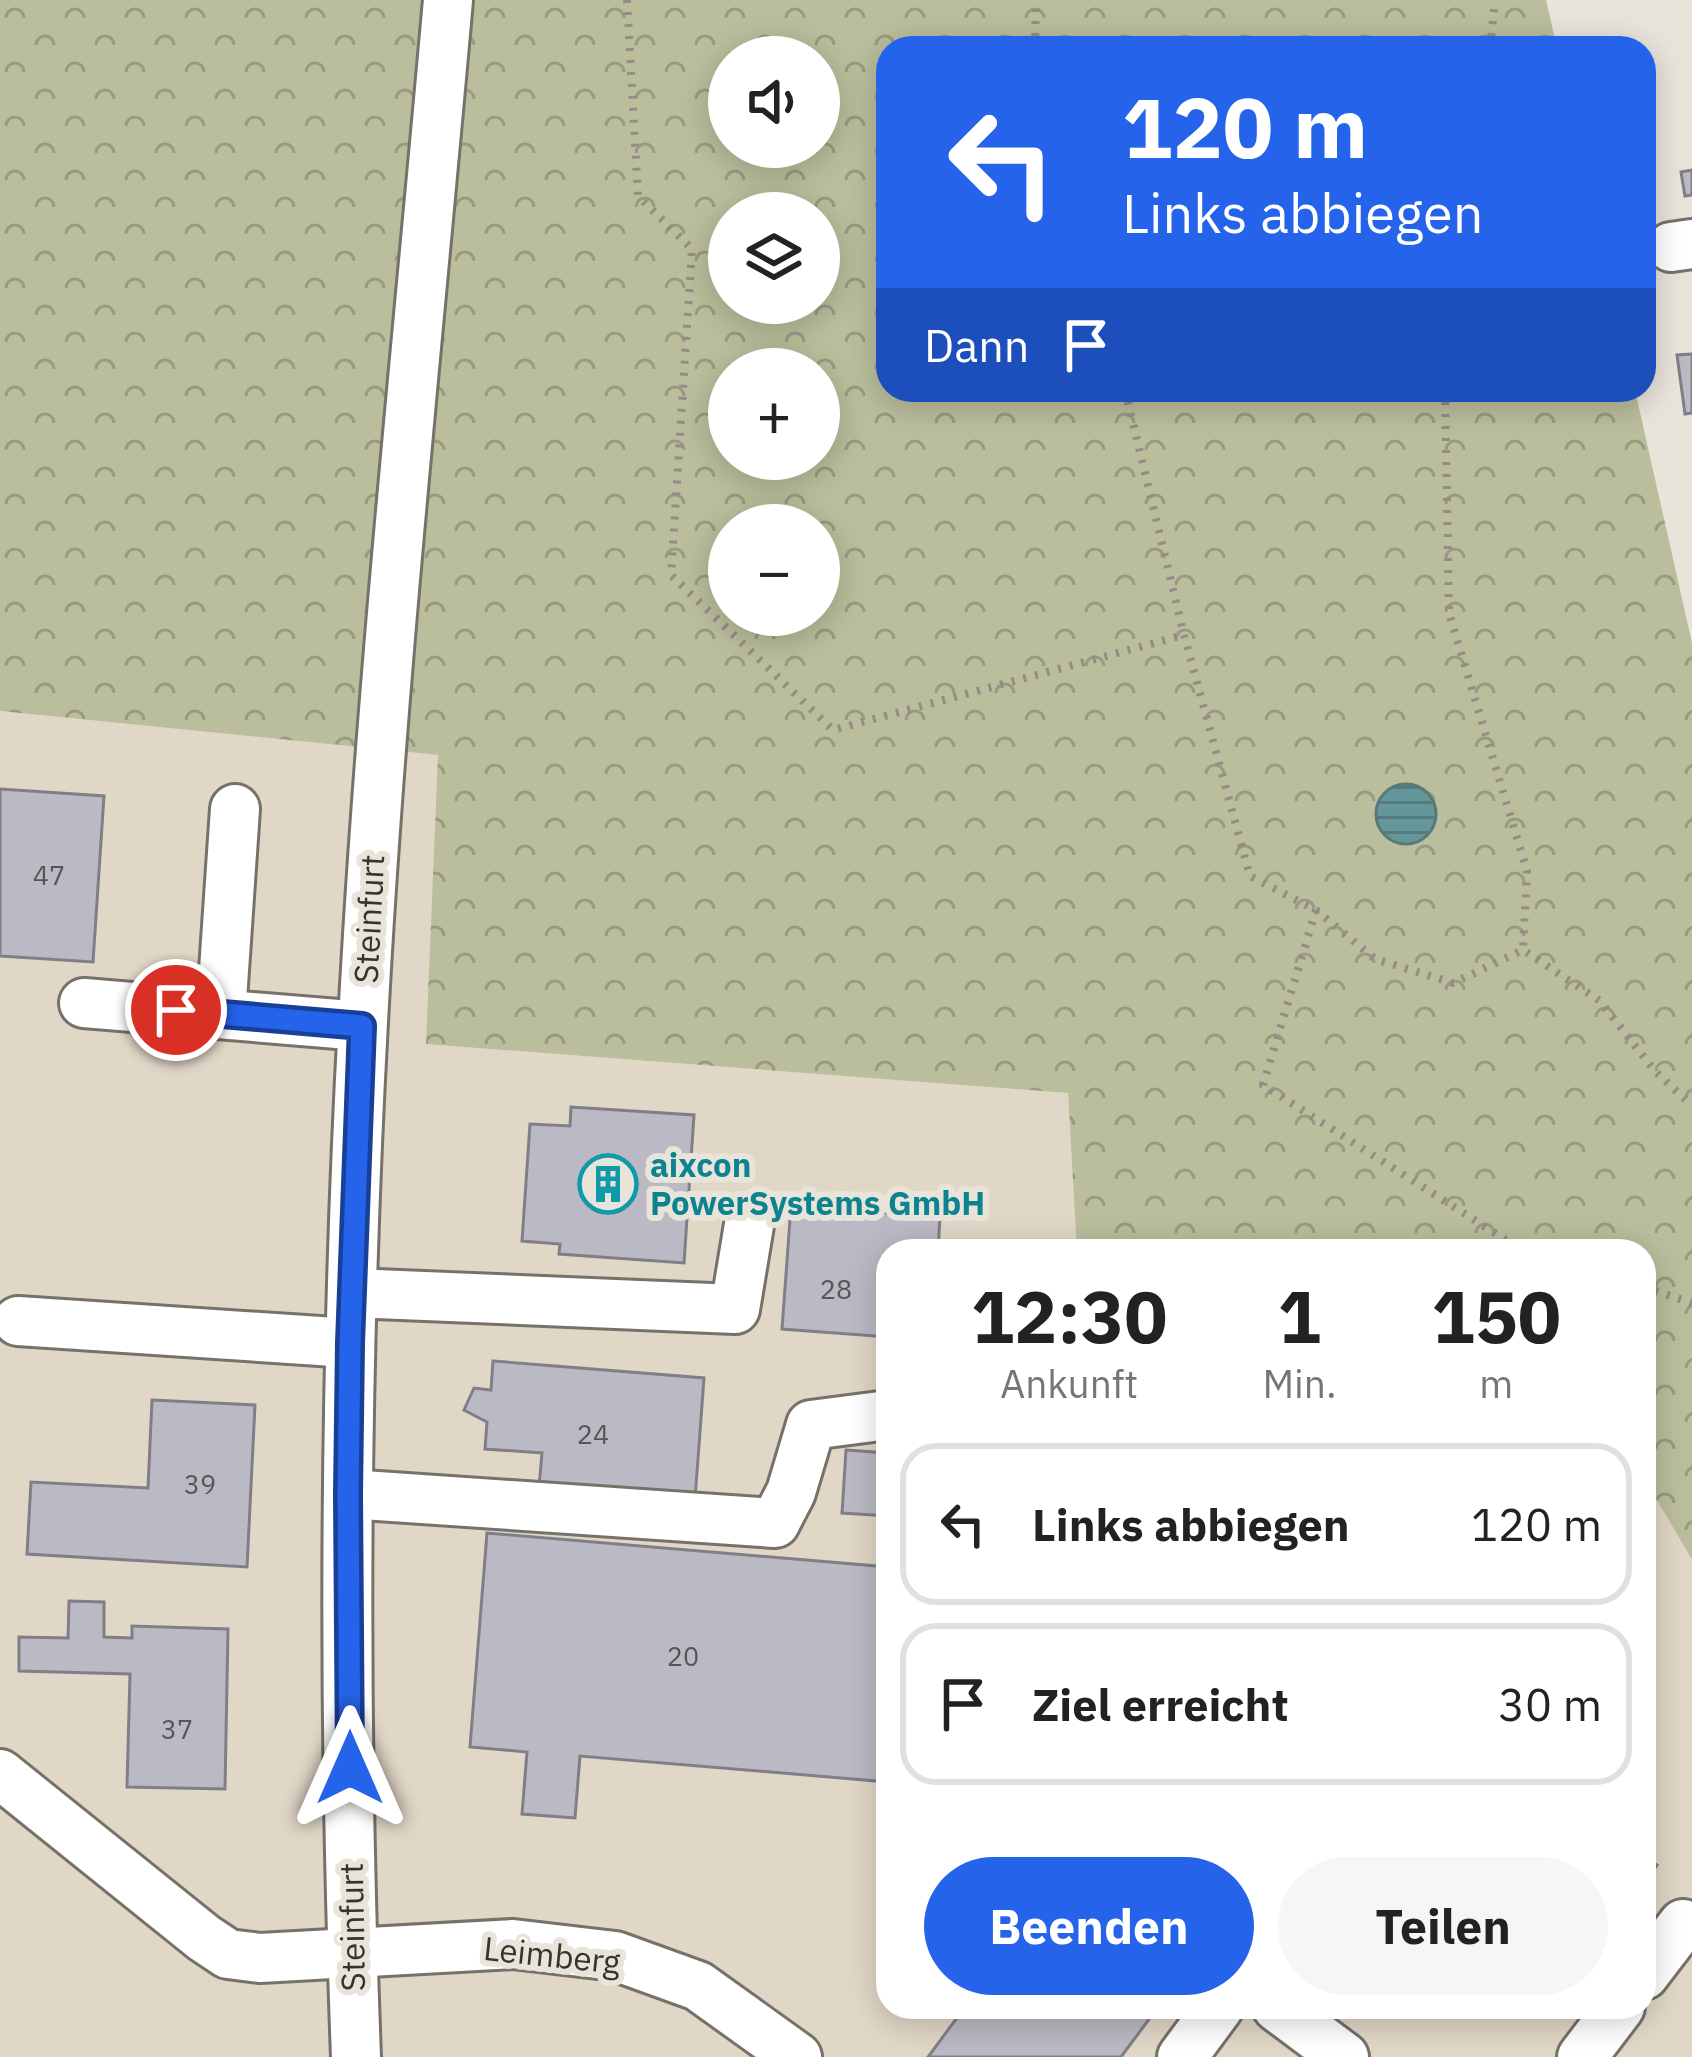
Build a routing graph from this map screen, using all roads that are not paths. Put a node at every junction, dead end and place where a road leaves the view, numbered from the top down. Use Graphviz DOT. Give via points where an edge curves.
graph roads {
  1 [pos="448,0"];
  2 [pos="235,808"];
  3 [pos="84,1003"];
  4 [pos="221,1014"];
  5 [pos="362,1026"];
  6 [pos="749,1226"];
  7 [pos="352,1293"];
  8 [pos="18,1321"];
  9 [pos="350,1343"];
  10 [pos="876,1417"];
  11 [pos="348,1494"];
  12 [pos="0,1774"];
  13 [pos="1683,1924"];
  14 [pos="352,1952"];
  15 [pos="1656,1960"];
  16 [pos="1210,2019"];
  17 [pos="1293,2019"];
  18 [pos="1611,2019"];
  19 [pos="356,2057"];
  20 [pos="797,2057"];
  21 [pos="1182,2057"];
  22 [pos="1344,2057"];
  23 [pos="1582,2057"];
  1 -- 5 [label="street, Steinfurt"];
  2 -- 4 [label="street"];
  3 -- 4 [label="street"];
  4 -- 5 [label="street"];
  5 -- 7 [label="street, Steinfurt"];
  6 -- 7 [label="street" via="735,1309"];
  7 -- 9 [label="street, Steinfurt"];
  8 -- 9 [label="street"];
  9 -- 11 [label="street, Steinfurt"];
  10 -- 11 [label="street" via="811,1425 775,1523"];
  11 -- 14 [label="street, Steinfurt"];
  12 -- 14 [label="street, Leimberg" via="228,1954"];
  13 -- 15 [label="street"];
  14 -- 19 [label="street, Steinfurt"];
  14 -- 20 [label="street, Leimberg" via="513,1944 615,1956 698,1986"];
  16 -- 21 [label="street"];
  17 -- 22 [label="street"];
  18 -- 23 [label="street"];
}
